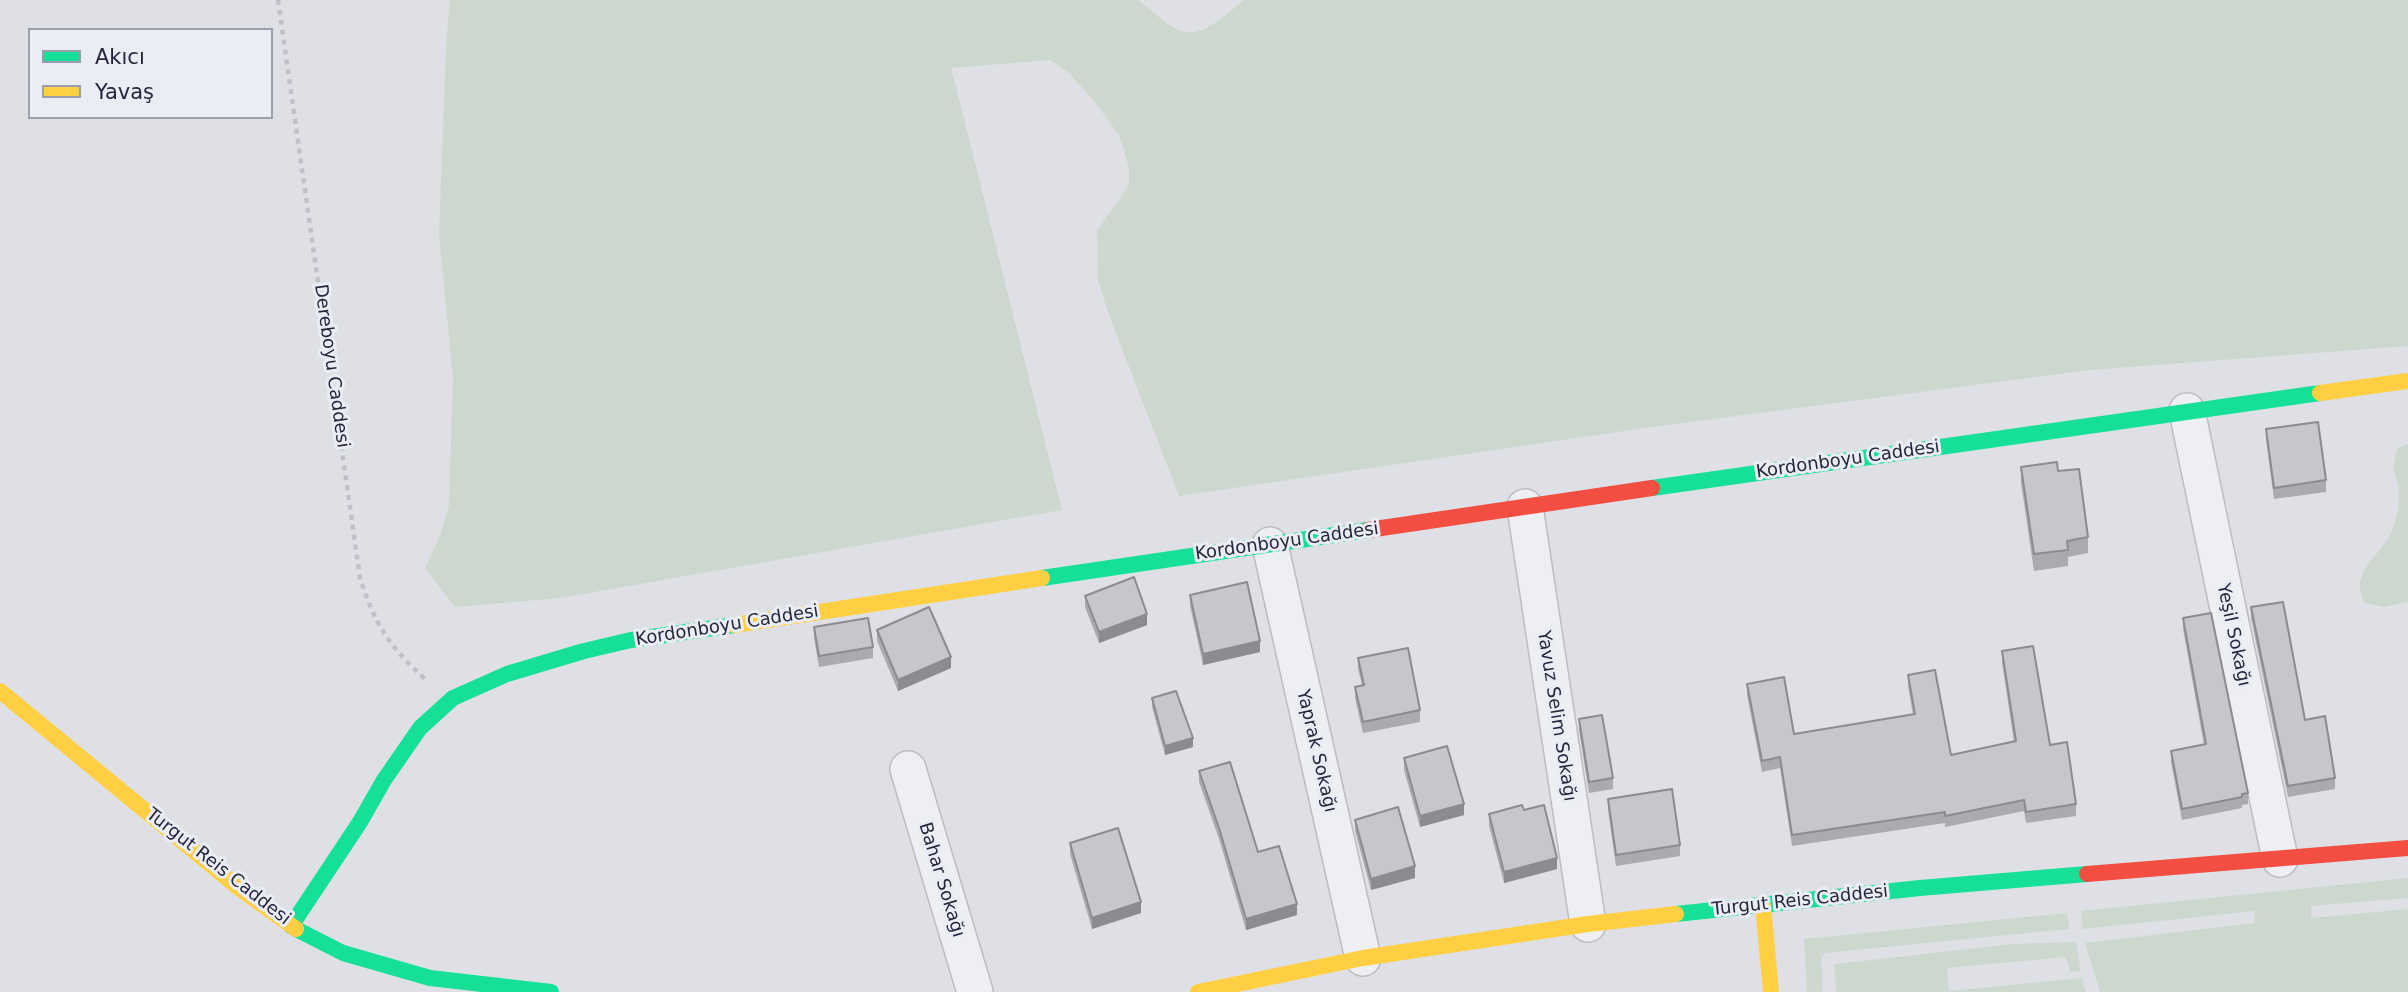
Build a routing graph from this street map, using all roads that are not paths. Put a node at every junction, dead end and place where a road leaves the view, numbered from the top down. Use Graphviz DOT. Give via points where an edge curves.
graph roads {
  1 [pos="2408,381"];
  2 [pos="2187,411"];
  3 [pos="1525,507"];
  4 [pos="1270,545"];
  5 [pos="0,691"];
  6 [pos="908,769"];
  7 [pos="2408,848"];
  8 [pos="2280,859"];
  9 [pos="1763,905"];
  10 [pos="1588,924"];
  11 [pos="291,926"];
  12 [pos="1363,958"];
  13 [pos="463,987"];
  14 [pos="551,992"];
  15 [pos="975,992"];
  16 [pos="1198,992"];
  17 [pos="1771,992"];
  1 -- 2 [label="street, Kordonboyu Caddesi"];
  2 -- 3 [label="street, Kordonboyu Caddesi"];
  2 -- 8 [label="street, Yeşil Sokağı"];
  3 -- 4 [label="street, Kordonboyu Caddesi"];
  3 -- 10 [label="street, Yavuz Selim Sokağı"];
  4 -- 11 [label="street, Kordonboyu Caddesi" via="631,639 507,674 453,698 421,728"];
  4 -- 12 [label="street, Yaprak Sokağı"];
  5 -- 11 [label="street, Turgut Reis Caddesi"];
  6 -- 15 [label="street, Bahar Sokağı"];
  7 -- 8 [label="street, Turgut Reis Caddesi"];
  8 -- 9 [label="street, Turgut Reis Caddesi"];
  9 -- 10 [label="street, Turgut Reis Caddesi"];
  9 -- 17 [label="street"];
  10 -- 12 [label="street, Turgut Reis Caddesi"];
  11 -- 13 [label="street, Turgut Reis Caddesi" via="343,953"];
  12 -- 16 [label="street, Turgut Reis Caddesi"];
  13 -- 14 [label="street, Turgut Reis Caddesi"];
}
